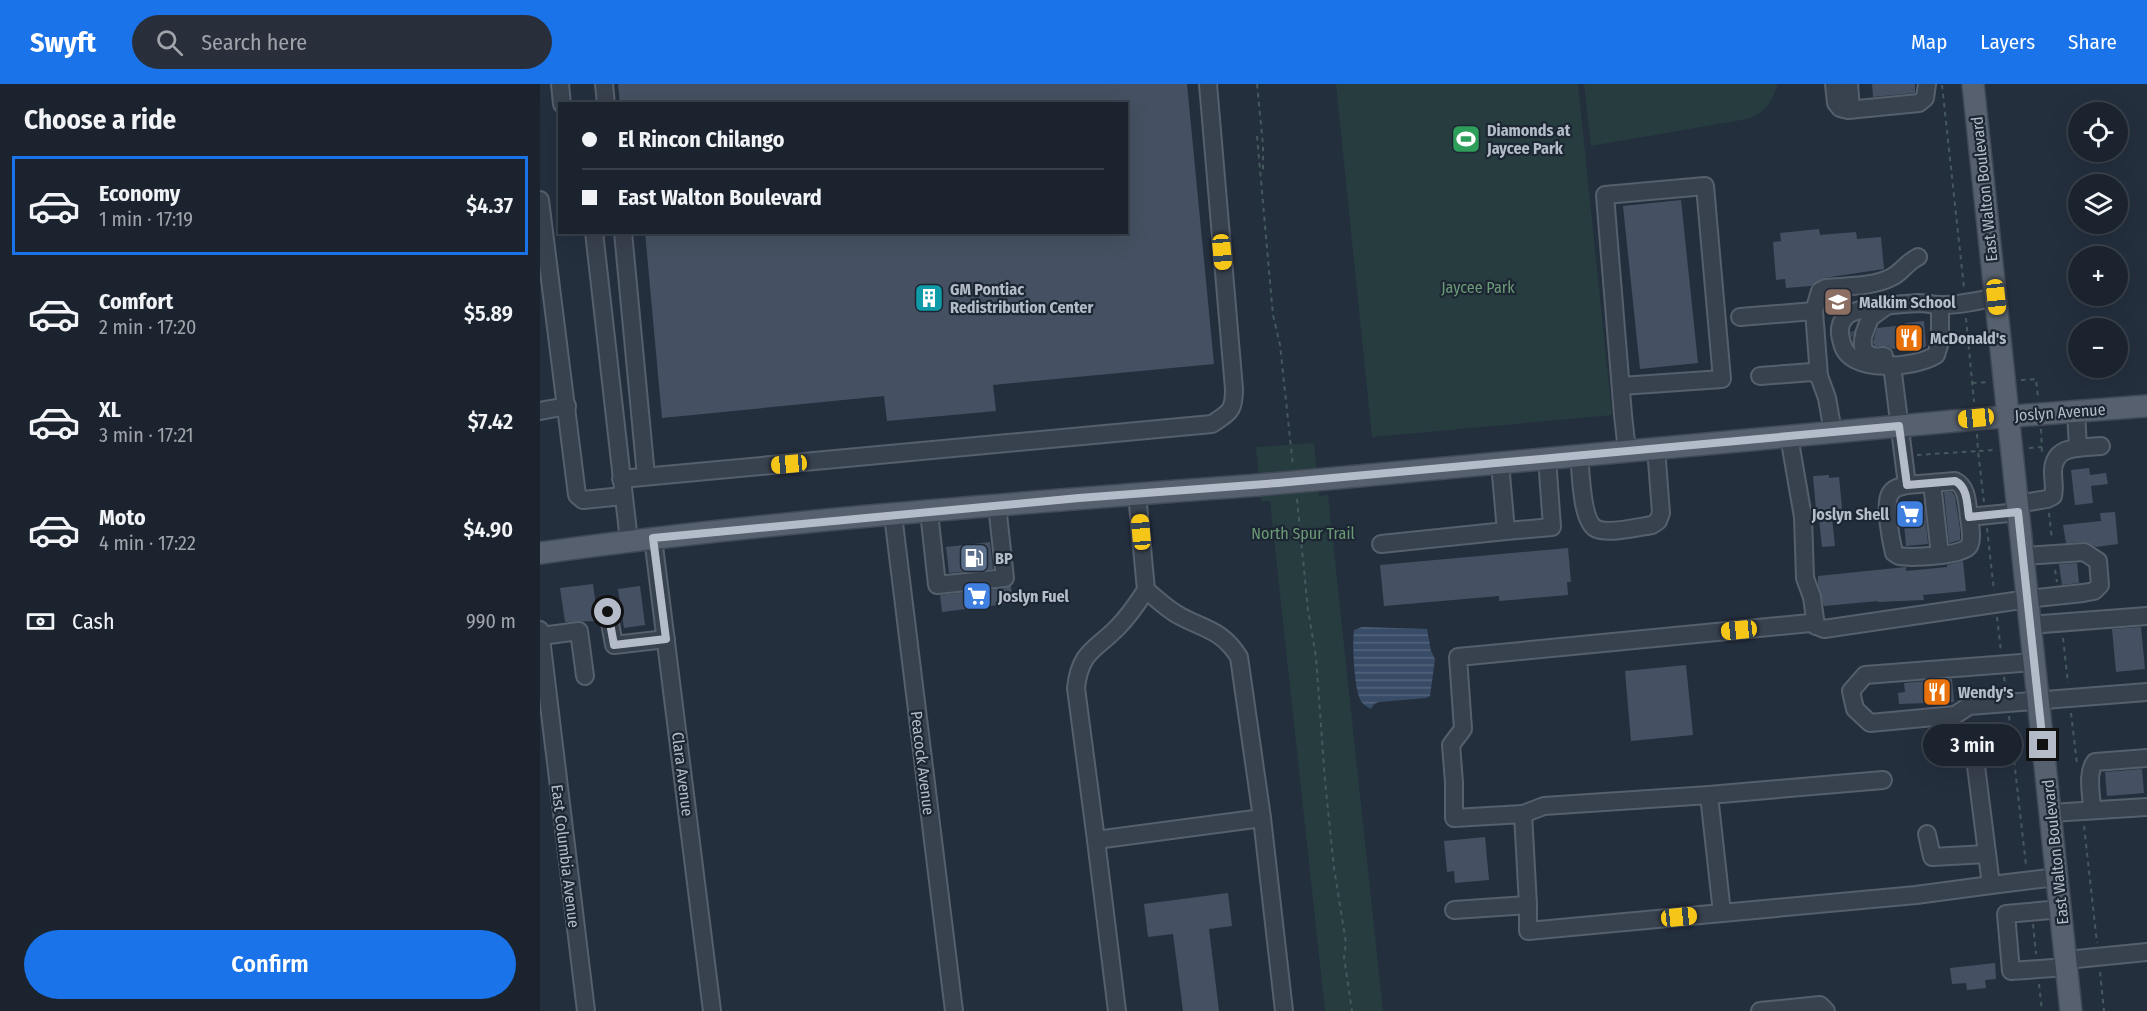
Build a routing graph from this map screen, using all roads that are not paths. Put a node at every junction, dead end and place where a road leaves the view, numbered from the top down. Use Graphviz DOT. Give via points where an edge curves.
graph roads {
  1 [pos="560,84"];
  2 [pos="604,84"];
  3 [pos="1208,84"];
  4 [pos="1834,84"];
  5 [pos="1849,84"];
  6 [pos="1927,84"];
  7 [pos="1972,84"];
  8 [pos="562,102"];
  9 [pos="606,102"];
  10 [pos="1851,110"];
  11 [pos="540,200"];
  12 [pos="594,234"];
  13 [pos="623,234"];
  14 [pos="543,238"];
  15 [pos="1918,257"];
  16 [pos="1996,297"];
  17 [pos="1940,305"];
  18 [pos="1886,307"];
  19 [pos="1814,311"];
  20 [pos="1740,317"];
  21 [pos="1937,350"];
  22 [pos="1892,365"];
  23 [pos="1760,376"];
  24 [pos="1820,376"];
  25 [pos="1620,386"];
  26 [pos="567,406"];
  27 [pos="2147,406"];
  28 [pos="540,411"];
  29 [pos="2076,411"];
  30 [pos="2008,416"];
  31 [pos="1899,426"];
  32 [pos="1833,432"];
  33 [pos="1789,436"];
  34 [pos="2101,446"];
  35 [pos="1656,448"];
  36 [pos="2078,448"];
  37 [pos="1627,451"];
  38 [pos="1579,455"];
  39 [pos="1547,458"];
  40 [pos="1500,463"];
  41 [pos="646,476"];
  42 [pos="621,478"];
  43 [pos="1932,483"];
  44 [pos="1907,485"];
  45 [pos="1137,494"];
  46 [pos="623,496"];
  47 [pos="997,505"];
  48 [pos="2018,508"];
  49 [pos="929,512"];
  50 [pos="893,515"];
  51 [pos="1969,517"];
  52 [pos="1506,531"];
  53 [pos="653,538"];
  54 [pos="628,541"];
  55 [pos="1381,544"];
  56 [pos="540,553"];
  57 [pos="1940,555"];
  58 [pos="2023,556"];
  59 [pos="1146,590"];
  60 [pos="2028,599"];
  61 [pos="608,612"];
  62 [pos="2147,616"];
  63 [pos="2030,625"];
  64 [pos="1816,626"];
  65 [pos="540,630"];
  66 [pos="541,636"];
  67 [pos="666,639"];
  68 [pos="2034,662"];
  69 [pos="585,676"];
  70 [pos="2147,693"];
  71 [pos="2038,700"];
  72 [pos="1974,750"];
  73 [pos="2147,758"];
  74 [pos="1883,780"];
  75 [pos="1709,795"];
  76 [pos="2147,807"];
  77 [pos="2087,811"];
  78 [pos="2050,813"];
  79 [pos="1523,814"];
  80 [pos="1262,818"];
  81 [pos="1927,834"];
  82 [pos="1096,840"];
  83 [pos="1987,854"];
  84 [pos="2057,877"];
  85 [pos="1991,885"];
  86 [pos="1528,905"];
  87 [pos="2061,909"];
  88 [pos="1454,910"];
  89 [pos="1722,913"];
  90 [pos="2147,952"];
  91 [pos="2066,964"];
  92 [pos="585,1011"];
  93 [pos="712,1011"];
  94 [pos="954,1011"];
  95 [pos="1117,1011"];
  96 [pos="1284,1011"];
  97 [pos="1760,1011"];
  98 [pos="1826,1011"];
  99 [pos="2071,1011"];
  1 -- 8 [label="street"];
  2 -- 9 [label="street"];
  3 -- 41 [label="street" via="1234,389 1234,405 1219,420 1180,428"];
  4 -- 10 [label="street" via="1836,103"];
  5 -- 10 [label="street"];
  6 -- 10 [label="street" via="1925,98 1919,102"];
  7 -- 16 [label="main road, East Walton Boulevard"];
  11 -- 14 [label="street"];
  12 -- 42 [label="street"];
  13 -- 41 [label="street"];
  14 -- 26 [label="street"];
  15 -- 19 [label="street" via="1882,282 1820,291"];
  16 -- 17 [label="street"];
  16 -- 30 [label="main road, East Walton Boulevard"];
  17 -- 18 [label="street"];
  17 -- 21 [label="street"];
  18 -- 21 [label="street" via="1870,318 1853,322 1858,339 1874,358"];
  18 -- 22 [label="street" via="1848,314 1841,324 1840,336 1848,355 1856,360"];
  19 -- 20 [label="street"];
  19 -- 24 [label="street"];
  21 -- 22 [label="street" via="1926,361"];
  22 -- 31 [label="street"];
  23 -- 24 [label="street" via="1812,372"];
  24 -- 32 [label="street"];
  25 -- 25 [label="street" via="1605,195 1705,186 1722,379"];
  25 -- 37 [label="street"];
  26 -- 28 [label="street"];
  26 -- 46 [label="street" via="577,495 583,500"];
  27 -- 29 [label="main road, Joslyn Avenue"];
  29 -- 30 [label="main road, Joslyn Avenue"];
  29 -- 36 [label="street"];
  30 -- 31 [label="main road, Joslyn Avenue"];
  30 -- 48 [label="main road, East Walton Boulevard"];
  31 -- 32 [label="main road, Joslyn Avenue"];
  31 -- 44 [label="street"];
  32 -- 33 [label="main road, Joslyn Avenue"];
  33 -- 35 [label="main road, Joslyn Avenue"];
  33 -- 64 [label="street" via="1803,517 1805,578"];
  34 -- 36 [label="street"];
  35 -- 37 [label="main road, Joslyn Avenue"];
  35 -- 38 [label="street" via="1661,513 1658,521 1606,531 1595,528 1588,519"];
  36 -- 48 [label="street" via="2059,453 2054,462 2053,496"];
  37 -- 38 [label="main road, Joslyn Avenue"];
  38 -- 39 [label="main road, Joslyn Avenue"];
  39 -- 40 [label="main road, Joslyn Avenue"];
  39 -- 52 [label="street" via="1552,527"];
  40 -- 45 [label="main road, Joslyn Avenue, bridge"];
  40 -- 52 [label="street"];
  41 -- 42 [label="street"];
  42 -- 46 [label="street"];
  43 -- 44 [label="street"];
  43 -- 51 [label="street" via="1962,484"];
  43 -- 57 [label="street"];
  44 -- 57 [label="street" via="1895,488 1887,502 1894,553 1905,557"];
  45 -- 47 [label="main road, Joslyn Avenue"];
  45 -- 59 [label="street"];
  46 -- 54 [label="street"];
  47 -- 49 [label="main road, Joslyn Avenue"];
  47 -- 49 [label="street" via="1005,578 937,585"];
  48 -- 51 [label="street"];
  48 -- 58 [label="main road, East Walton Boulevard"];
  49 -- 50 [label="main road, Joslyn Avenue"];
  50 -- 53 [label="main road, Joslyn Avenue"];
  50 -- 94 [label="street, Peacock Avenue"];
  51 -- 57 [label="street" via="1968,549"];
  52 -- 55 [label="street"];
  53 -- 54 [label="main road, Joslyn Avenue"];
  53 -- 67 [label="street, Clara Avenue"];
  54 -- 56 [label="main road, Joslyn Avenue"];
  58 -- 60 [label="main road, East Walton Boulevard"];
  58 -- 60 [label="street" via="2084,552 2098,561 2101,576 2094,591"];
  59 -- 80 [label="street" via="1178,615 1218,634 1239,657"];
  59 -- 82 [label="street" via="1116,629 1093,648 1077,675"];
  60 -- 63 [label="main road, East Walton Boulevard"];
  60 -- 64 [label="street" via="1824,629"];
  61 -- 67 [label="street" via="614,645"];
  62 -- 63 [label="street"];
  63 -- 68 [label="main road, East Walton Boulevard"];
  64 -- 79 [label="street" via="1810,623 1458,657 1463,729 1451,745 1454,818"];
  65 -- 66 [label="street, East Columbia Avenue"];
  66 -- 69 [label="street" via="579,631"];
  66 -- 92 [label="street, East Columbia Avenue"];
  67 -- 93 [label="street, Clara Avenue"];
  68 -- 71 [label="main road, East Walton Boulevard"];
  68 -- 71 [label="street" via="1865,675 1851,691 1855,710 1870,723 1955,715 1969,706"];
  70 -- 71 [label="street"];
  71 -- 78 [label="main road, East Walton Boulevard"];
  72 -- 83 [label="street"];
  73 -- 77 [label="street" via="2095,762"];
  74 -- 75 [label="street"];
  75 -- 79 [label="street" via="1544,806"];
  75 -- 89 [label="street"];
  76 -- 77 [label="street"];
  77 -- 78 [label="street"];
  78 -- 84 [label="main road, East Walton Boulevard"];
  79 -- 86 [label="street"];
  80 -- 82 [label="street"];
  80 -- 96 [label="street"];
  81 -- 83 [label="street" via="1932,857"];
  82 -- 95 [label="street"];
  83 -- 85 [label="street"];
  84 -- 85 [label="street"];
  84 -- 87 [label="main road, East Walton Boulevard"];
  85 -- 89 [label="street"];
  86 -- 88 [label="street"];
  86 -- 89 [label="street" via="1528,931"];
  87 -- 91 [label="main road, East Walton Boulevard"];
  87 -- 91 [label="street" via="2006,914 2011,971"];
  90 -- 91 [label="street" via="2098,956"];
  91 -- 99 [label="main road, East Walton Boulevard"];
  97 -- 98 [label="street" via="1820,1005"];
}
